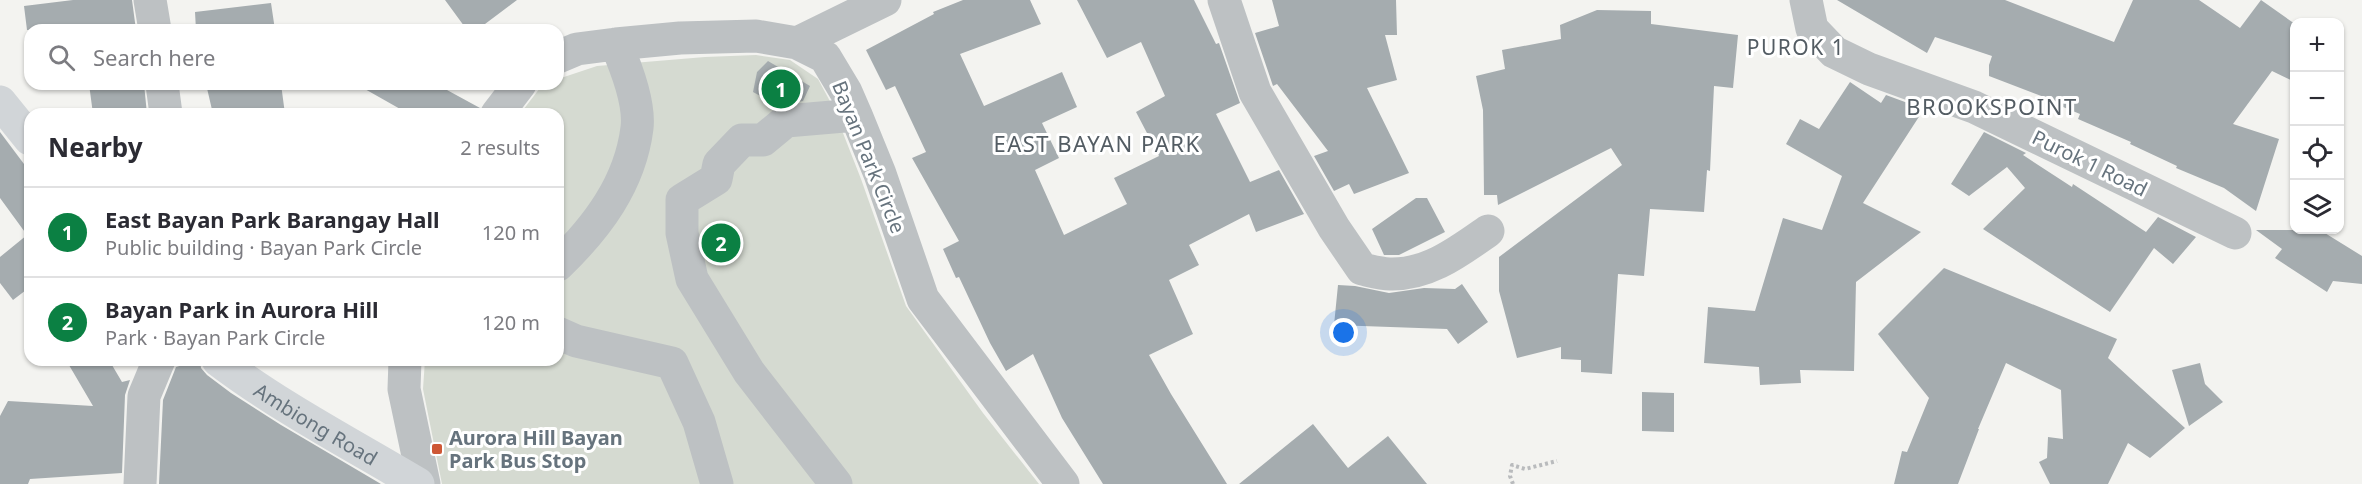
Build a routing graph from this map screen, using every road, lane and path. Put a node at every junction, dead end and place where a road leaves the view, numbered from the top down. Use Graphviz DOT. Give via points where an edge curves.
graph roads {
  1 [pos="150,0"];
  2 [pos="885,0"];
  3 [pos="1224,0"];
  4 [pos="1806,0"];
  5 [pos="154,24"];
  6 [pos="796,43"];
  7 [pos="616,44"];
  8 [pos="564,54"];
  9 [pos="163,90"];
  10 [pos="515,90"];
  11 [pos="0,102"];
  12 [pos="165,108"];
  13 [pos="502,108"];
  14 [pos="856,114"];
  15 [pos="24,132"];
  16 [pos="1488,231"];
  17 [pos="2235,233"];
  18 [pos="564,259"];
  19 [pos="564,336"];
  20 [pos="156,366"];
  21 [pos="226,366"];
  22 [pos="405,366"];
  23 [pos="1557,461"];
  24 [pos="140,484"];
  25 [pos="418,484"];
  26 [pos="424,484"];
  27 [pos="717,484"];
  28 [pos="836,484"];
  29 [pos="1062,484"];
  30 [pos="1513,484"];
  1 -- 5 [label="street"];
  2 -- 6 [label="street"];
  3 -- 16 [label="street" via="1255,92 1362,269 1390,274 1417,271 1433,266"];
  4 -- 17 [label="street, Purok 1 Road" via="1812,29 1834,52 1869,69 1974,107"];
  6 -- 7 [label="street, Bayan Park Circle" via="756,36"];
  6 -- 14 [label="street, Bayan Park Circle" via="825,57"];
  7 -- 8 [label="street, Bayan Park Circle"];
  7 -- 18 [label="street" via="630,77 637,127 626,173 601,219"];
  9 -- 12 [label="street"];
  10 -- 13 [label="street"];
  11 -- 15 [label="main road"];
  14 -- 28 [label="street" via="786,121 763,140 742,140 719,164 716,179 682,200 682,233 692,279 749,372"];
  14 -- 29 [label="street, Bayan Park Circle" via="923,299"];
  19 -- 27 [label="street" via="672,363 699,422"];
  20 -- 24 [label="street" via="144,396"];
  21 -- 25 [label="main road, Ambiong Road"];
  22 -- 26 [label="street" via="404,389"];
  23 -- 30 [label="path" via="1525,469 1512,465"];
}
